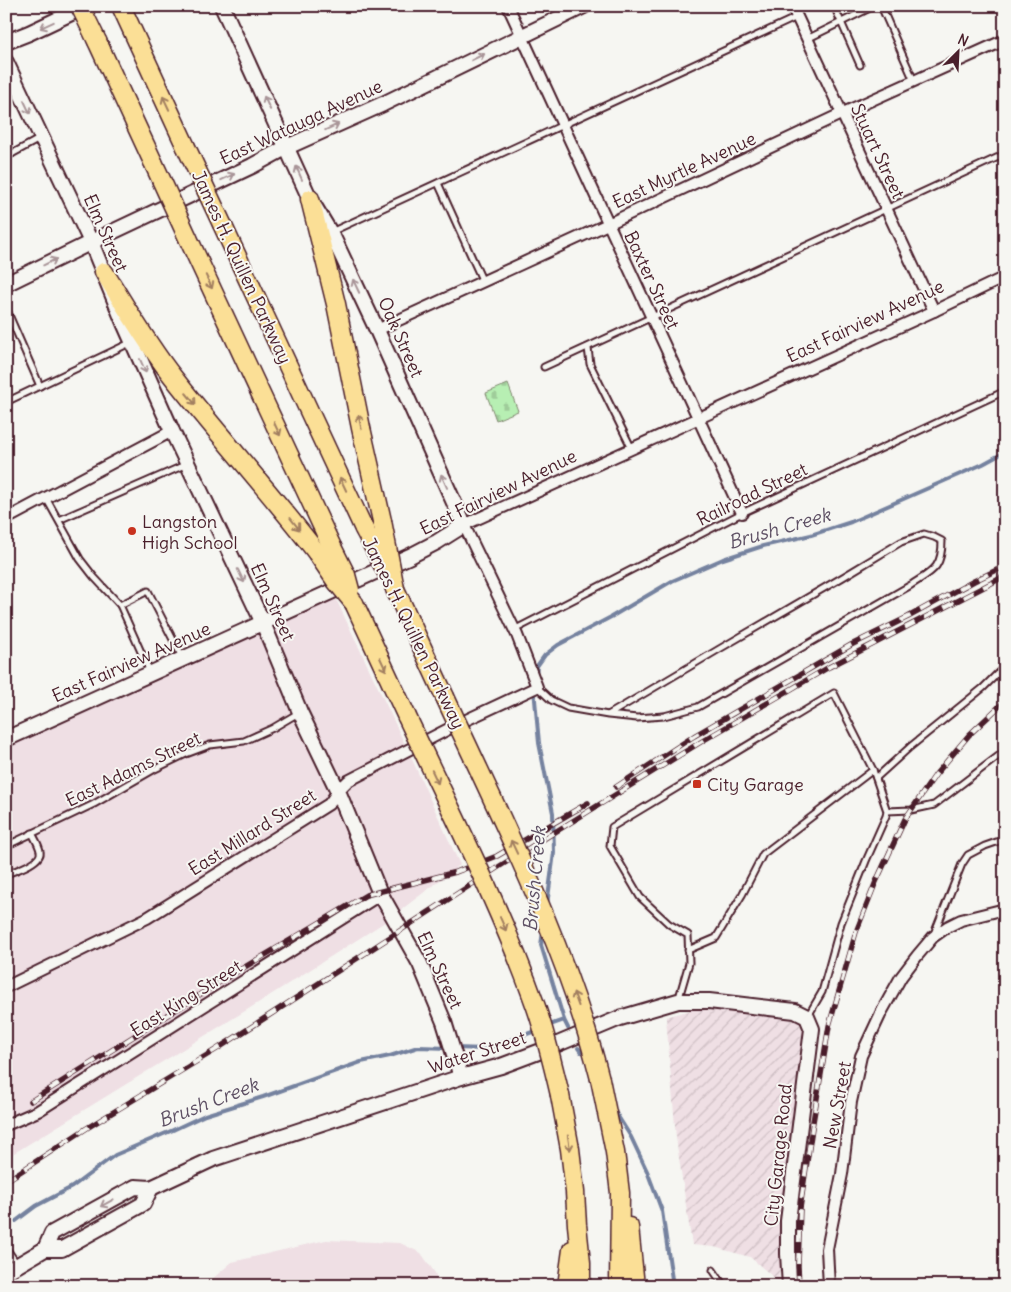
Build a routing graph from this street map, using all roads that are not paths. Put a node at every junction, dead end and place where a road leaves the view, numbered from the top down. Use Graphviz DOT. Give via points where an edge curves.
graph roads {
  1 [pos="80,6"];
  2 [pos="86,6"];
  3 [pos="121,6"];
  4 [pos="222,6"];
  5 [pos="508,6"];
  6 [pos="584,6"];
  7 [pos="792,6"];
  8 [pos="834,6"];
  9 [pos="874,6"];
  10 [pos="881,6"];
  11 [pos="797,17"];
  12 [pos="842,22"];
  13 [pos="522,36"];
  14 [pos="807,39"];
  15 [pos="1005,40"];
  16 [pos="6,42"];
  17 [pos="6,62"];
  18 [pos="860,65"];
  19 [pos="914,81"];
  20 [pos="843,113"];
  21 [pos="563,126"];
  22 [pos="42,138"];
  23 [pos="6,142"];
  24 [pos="288,148"];
  25 [pos="12,154"];
  26 [pos="1005,154"];
  27 [pos="6,157"];
  28 [pos="438,183"];
  29 [pos="310,199"];
  30 [pos="887,209"];
  31 [pos="608,224"];
  32 [pos="330,233"];
  33 [pos="91,242"];
  34 [pos="104,272"];
  35 [pos="1005,277"];
  36 [pos="482,282"];
  37 [pos="6,284"];
  38 [pos="6,308"];
  39 [pos="934,311"];
  40 [pos="652,317"];
  41 [pos="377,330"];
  42 [pos="132,342"];
  43 [pos="588,348"];
  44 [pos="544,368"];
  45 [pos="40,386"];
  46 [pos="1005,391"];
  47 [pos="6,402"];
  48 [pos="698,419"];
  49 [pos="172,430"];
  50 [pos="632,449"];
  51 [pos="188,464"];
  52 [pos="46,497"];
  53 [pos="742,513"];
  54 [pos="6,519"];
  55 [pos="59,520"];
  56 [pos="464,526"];
  57 [pos="325,550"];
  58 [pos="398,596"];
  59 [pos="120,605"];
  60 [pos="263,622"];
  61 [pos="514,630"];
  62 [pos="183,659"];
  63 [pos="1005,666"];
  64 [pos="151,674"];
  65 [pos="537,687"];
  66 [pos="300,712"];
  67 [pos="608,715"];
  68 [pos="6,739"];
  69 [pos="1005,751"];
  70 [pos="873,770"];
  71 [pos="876,778"];
  72 [pos="338,790"];
  73 [pos="886,811"];
  74 [pos="32,833"];
  75 [pos="1005,839"];
  76 [pos="6,846"];
  77 [pos="6,874"];
  78 [pos="381,894"];
  79 [pos="1005,909"];
  80 [pos="933,937"];
  81 [pos="688,950"];
  82 [pos="6,988"];
  83 [pos="678,1001"];
  84 [pos="810,1023"];
  85 [pos="461,1077"];
  86 [pos="6,1125"];
  87 [pos="151,1188"];
  88 [pos="620,1193"];
  89 [pos="577,1225"];
  90 [pos="6,1248"];
  91 [pos="45,1249"];
  92 [pos="12,1268"];
  93 [pos="713,1270"];
  94 [pos="567,1286"];
  95 [pos="581,1286"];
  96 [pos="619,1286"];
  97 [pos="635,1286"];
  98 [pos="724,1286"];
  99 [pos="790,1286"];
  100 [pos="829,1286"];
  1 -- 57 [label="highway, James H. Quillen Parkway, one-way, bridge" via="188,238"];
  2 -- 16 [label="street, one-way"];
  58 -- 3 [label="highway, James H. Quillen Parkway, one-way, bridge"];
  24 -- 4 [label="street, Oak Street, one-way"];
  5 -- 13 [label="street, Baxter Street"];
  6 -- 13 [label="street, East Watauga Avenue"];
  7 -- 11 [label="street, Stuart Street"];
  8 -- 12 [label="lane"];
  9 -- 12 [label="lane"];
  10 -- 19 [label="lane"];
  11 -- 14 [label="street, Stuart Street"];
  11 -- 21 [label="lane"];
  12 -- 14 [label="lane"];
  12 -- 18 [label="lane"];
  13 -- 21 [label="street, Baxter Street"];
  24 -- 13 [label="street, East Watauga Avenue, one-way"];
  14 -- 20 [label="street, Stuart Street"];
  15 -- 19 [label="street, East Myrtle Avenue"];
  17 -- 22 [label="street, Elm Street, one-way"];
  19 -- 20 [label="street, East Myrtle Avenue"];
  20 -- 30 [label="street, Stuart Street"];
  20 -- 31 [label="street, East Myrtle Avenue"];
  21 -- 28 [label="lane"];
  21 -- 31 [label="street, Baxter Street"];
  22 -- 25 [label="lane"];
  22 -- 33 [label="street, Elm Street"];
  23 -- 25 [label="lane"];
  29 -- 24 [label="street, Oak Street, one-way"];
  33 -- 24 [label="street, East Watauga Avenue, one-way"];
  25 -- 27 [label="lane"];
  26 -- 30 [label="lane"];
  28 -- 32 [label="lane"];
  28 -- 36 [label="lane"];
  29 -- 32 [label="street, Oak Street"];
  58 -- 29 [label="highway, one-way, bridge" via="336,304"];
  30 -- 39 [label="street, Stuart Street"];
  30 -- 40 [label="lane"];
  31 -- 36 [label="street, East Myrtle Avenue"];
  31 -- 40 [label="street, Baxter Street"];
  41 -- 32 [label="street, Oak Street, one-way"];
  33 -- 34 [label="street, Elm Street"];
  37 -- 33 [label="street, East Watauga Avenue, one-way"];
  34 -- 42 [label="street, Elm Street"];
  34 -- 57 [label="highway, one-way" via="172,376 295,524"];
  35 -- 39 [label="street, East Fairview Avenue"];
  36 -- 41 [label="street, East Myrtle Avenue"];
  38 -- 45 [label="lane"];
  39 -- 48 [label="street, East Fairview Avenue"];
  40 -- 43 [label="lane"];
  40 -- 48 [label="street, Baxter Street"];
  56 -- 41 [label="street, Oak Street, one-way"];
  42 -- 45 [label="lane"];
  42 -- 49 [label="street, Elm Street, one-way"];
  43 -- 44 [label="lane"];
  43 -- 50 [label="lane" via="590,364"];
  45 -- 47 [label="lane"];
  46 -- 53 [label="lane, Railroad Street"];
  48 -- 50 [label="street, East Fairview Avenue"];
  48 -- 53 [label="street, Baxter Street"];
  49 -- 51 [label="street, Elm Street"];
  49 -- 52 [label="street"];
  50 -- 56 [label="street, East Fairview Avenue"];
  51 -- 55 [label="lane"];
  51 -- 60 [label="street, Elm Street, one-way"];
  52 -- 54 [label="street"];
  52 -- 55 [label="lane"];
  53 -- 61 [label="lane, Railroad Street"];
  55 -- 59 [label="lane" via="80,558"];
  56 -- 60 [label="street, East Fairview Avenue" via="410,556"];
  56 -- 61 [label="street, Oak Street"];
  57 -- 89 [label="highway, James H. Quillen Parkway, one-way, bridge" via="346,575 354,603 514,947 537,1008 570,1148"];
  88 -- 58 [label="highway, James H. Quillen Parkway, one-way, bridge" via="600,1079 577,1000 541,908"];
  59 -- 62 [label="lane" via="148,592"];
  59 -- 64 [label="lane"];
  60 -- 62 [label="street, East Fairview Avenue"];
  60 -- 66 [label="street, Elm Street"];
  61 -- 65 [label="street, Oak Street"];
  62 -- 64 [label="street, East Fairview Avenue"];
  63 -- 71 [label="lane"];
  64 -- 68 [label="street, East Fairview Avenue"];
  65 -- 67 [label="lane" via="551,700 568,708"];
  65 -- 72 [label="street, East Millard Street" via="411,748 348,781"];
  66 -- 72 [label="street, Elm Street"];
  66 -- 74 [label="lane, East Adams Street" via="244,741 210,745 186,754"];
  67 -- 67 [label="lane" via="901,542 924,534 942,541 941,558 933,570 698,707 664,716"];
  69 -- 73 [label="lane" via="934,804 911,810"];
  70 -- 71 [label="lane"];
  70 -- 81 [label="lane" via="762,854 716,938"];
  70 -- 81 [label="lane" via="834,693 612,827 610,846 640,897 669,924 688,935"];
  71 -- 73 [label="lane"];
  72 -- 78 [label="street, Elm Street"];
  72 -- 82 [label="street, East Millard Street" via="329,804 147,918"];
  73 -- 84 [label="lane, City Garage Road" via="841,922"];
  74 -- 76 [label="lane, East Adams Street"];
  74 -- 77 [label="lane" via="40,856"];
  75 -- 80 [label="lane" via="968,855"];
  78 -- 85 [label="street, Elm Street" via="420,964 444,1022"];
  78 -- 86 [label="street, East King Street" via="38,1111"];
  79 -- 80 [label="street, New Street" via="961,920"];
  80 -- 100 [label="street, New Street" via="902,977 861,1056 827,1249"];
  81 -- 83 [label="lane" via="689,963"];
  83 -- 84 [label="street, Water Street" via="708,1001 795,1011"];
  83 -- 85 [label="street, Water Street" via="620,1018 501,1066"];
  84 -- 99 [label="street, City Garage Road" via="788,1221"];
  85 -- 87 [label="street, Water Street" via="213,1159"];
  87 -- 91 [label="street, Water Street" via="143,1204 62,1250"];
  87 -- 91 [label="street, Water Street, one-way" via="135,1187 52,1233"];
  88 -- 96 [label="highway, James H. Quillen Parkway"];
  88 -- 97 [label="highway" via="629,1222"];
  89 -- 94 [label="highway"];
  89 -- 95 [label="highway, James H. Quillen Parkway"];
  90 -- 92 [label="lane"];
  91 -- 92 [label="street, Water Street"];
  93 -- 98 [label="lane"];
}
